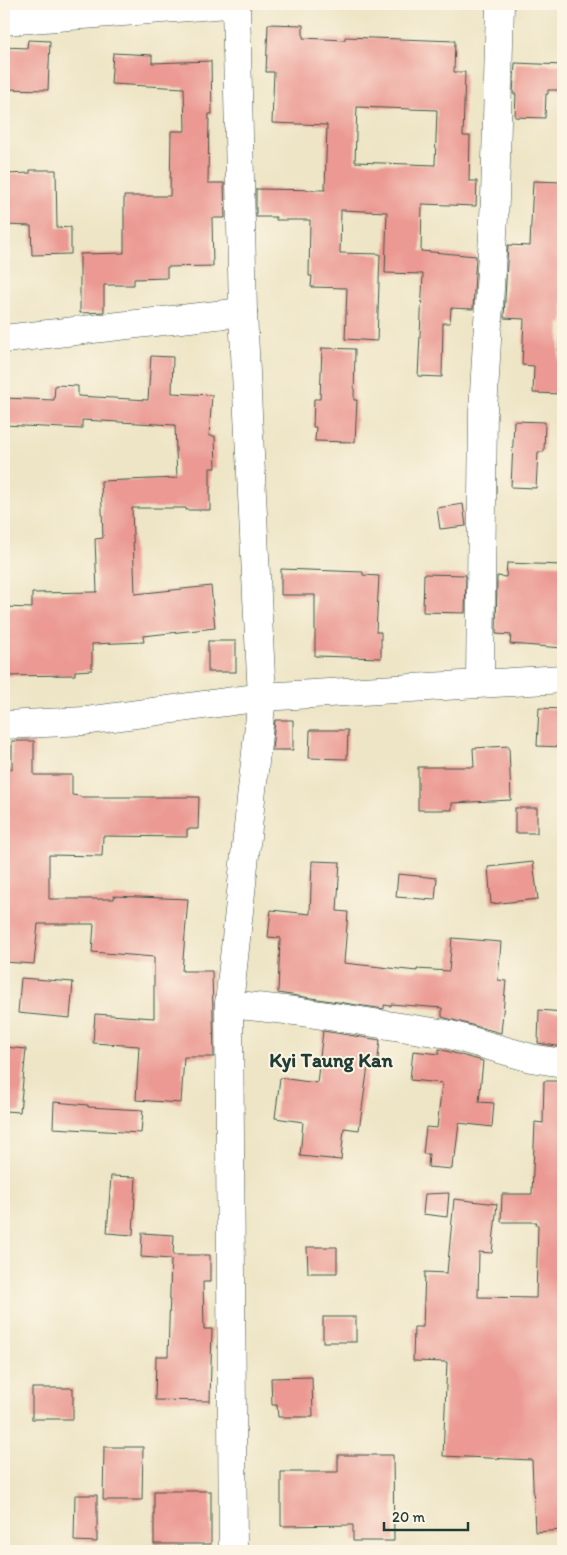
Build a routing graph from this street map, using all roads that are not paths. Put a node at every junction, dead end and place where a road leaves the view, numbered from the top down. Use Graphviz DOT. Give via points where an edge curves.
graph roads {
  1 [pos="228,4"];
  2 [pos="236,4"];
  3 [pos="500,4"];
  4 [pos="4,21"];
  5 [pos="243,312"];
  6 [pos="4,340"];
  7 [pos="563,679"];
  8 [pos="480,683"];
  9 [pos="262,696"];
  10 [pos="4,725"];
  11 [pos="229,1004"];
  12 [pos="563,1063"];
  13 [pos="233,1551"];
  1 -- 4 [label="street"];
  2 -- 5 [label="street"];
  3 -- 8 [label="street" via="495,199 483,411"];
  5 -- 6 [label="street"];
  5 -- 9 [label="street"];
  7 -- 8 [label="street"];
  8 -- 9 [label="street"];
  9 -- 10 [label="street" via="85,721"];
  9 -- 11 [label="street"];
  11 -- 12 [label="street" via="447,1034 531,1058"];
  11 -- 13 [label="street"];
}
